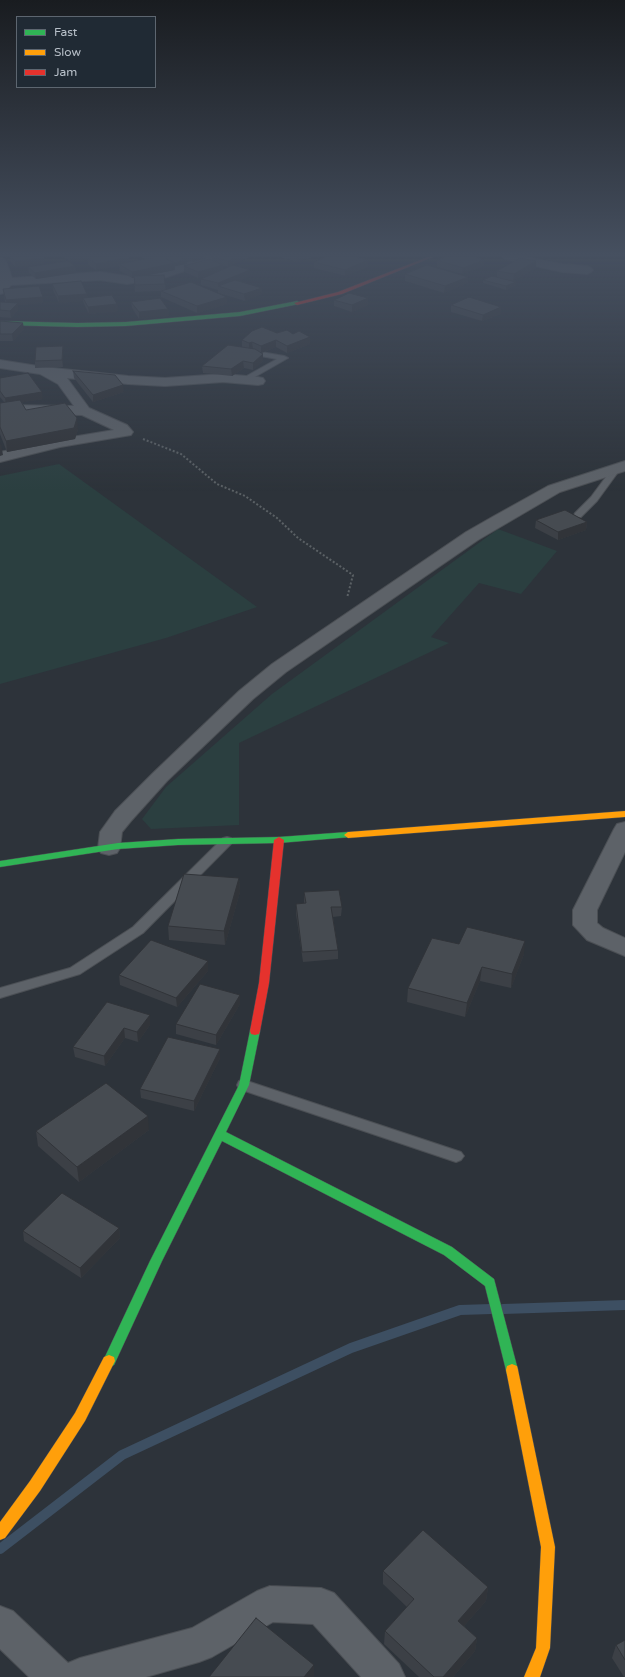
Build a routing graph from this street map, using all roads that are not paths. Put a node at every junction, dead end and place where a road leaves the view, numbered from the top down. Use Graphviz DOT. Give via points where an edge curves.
graph roads {
  1 [pos="242,350"];
  2 [pos="0,364"];
  3 [pos="44,371"];
  4 [pos="252,380"];
  5 [pos="0,409"];
  6 [pos="84,411"];
  7 [pos="0,457"];
  8 [pos="621,467"];
  9 [pos="578,515"];
  10 [pos="625,814"];
  11 [pos="625,829"];
  12 [pos="278,840"];
  13 [pos="227,841"];
  14 [pos="109,848"];
  15 [pos="0,864"];
  16 [pos="625,948"];
  17 [pos="0,993"];
  18 [pos="244,1084"];
  19 [pos="219,1134"];
  20 [pos="456,1156"];
  21 [pos="0,1533"];
  22 [pos="0,1624"];
  23 [pos="56,1677"];
  24 [pos="80,1677"];
  25 [pos="386,1677"];
  26 [pos="532,1677"];
  1 -- 4 [label="lane" via="284,358"];
  2 -- 3 [label="street"];
  3 -- 4 [label="street" via="165,382 223,378"];
  3 -- 6 [label="street" via="63,381"];
  5 -- 6 [label="street"];
  6 -- 7 [label="street" via="126,432 60,443"];
  8 -- 9 [label="lane"];
  8 -- 14 [label="street" via="554,490 500,519 279,668 246,695 160,777 110,832"];
  10 -- 12 [label="street"];
  11 -- 16 [label="street" via="586,910 586,925 595,934"];
  12 -- 13 [label="street"];
  12 -- 18 [label="street" via="264,983"];
  13 -- 14 [label="street"];
  13 -- 17 [label="lane" via="138,930 74,971"];
  14 -- 15 [label="street"];
  18 -- 19 [label="street"];
  18 -- 20 [label="lane"];
  19 -- 21 [label="street" via="80,1417 35,1486"];
  19 -- 26 [label="street" via="448,1251 490,1283 514,1377 548,1548 543,1648"];
  22 -- 23 [label="street"];
  24 -- 25 [label="street" via="199,1644 270,1604 321,1606"];
}
